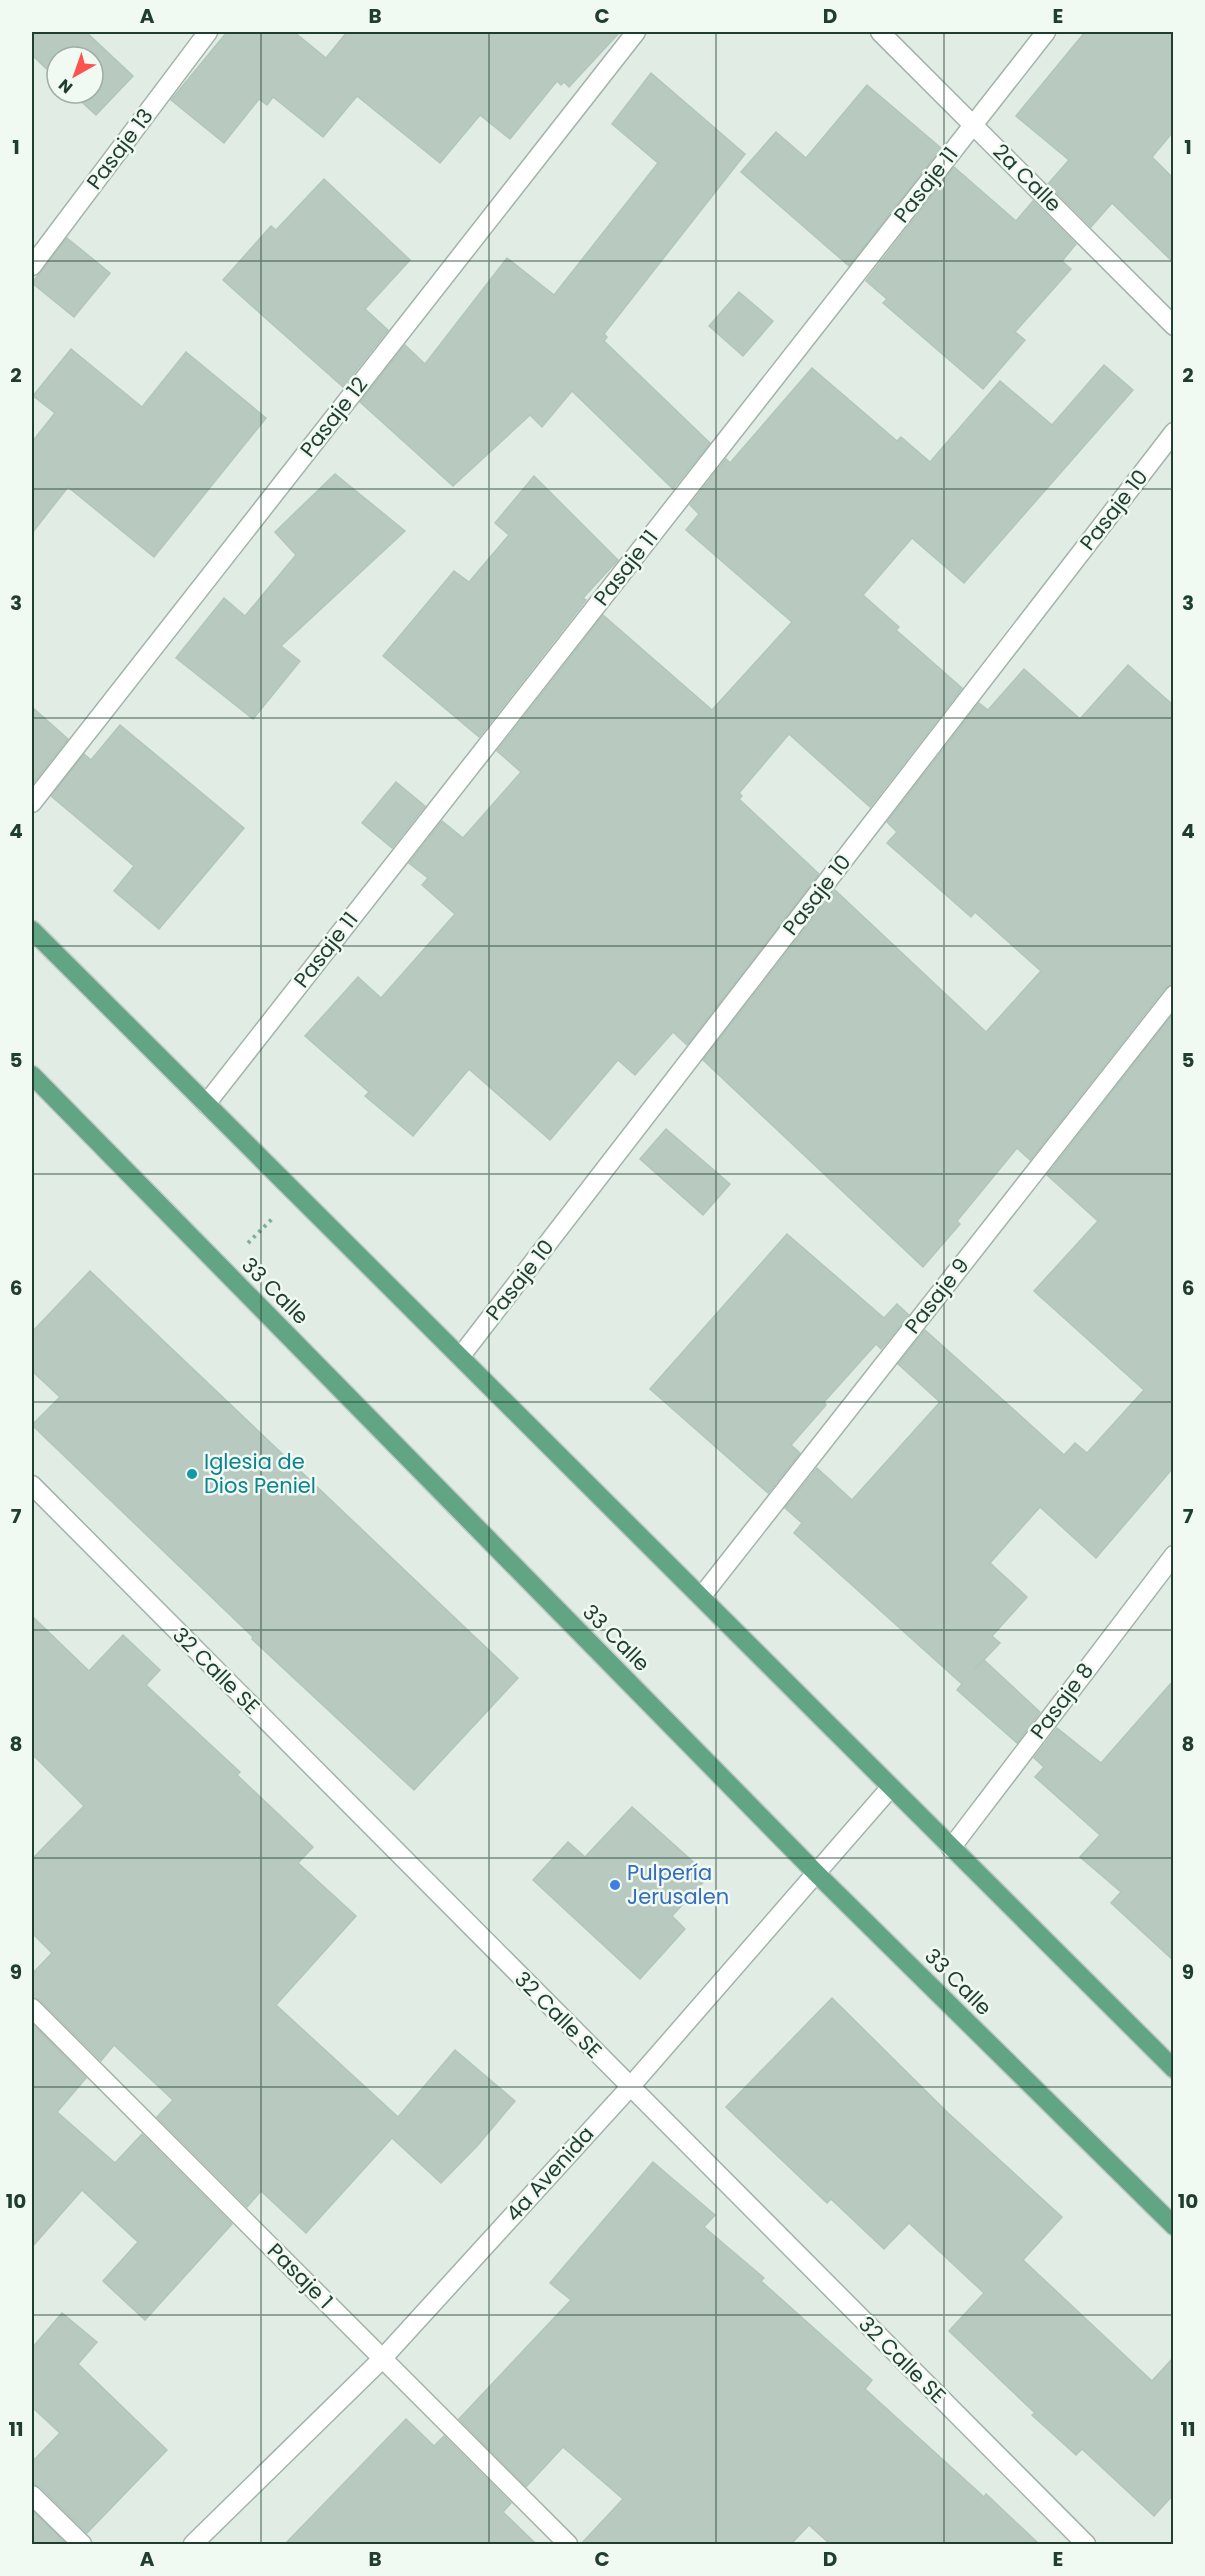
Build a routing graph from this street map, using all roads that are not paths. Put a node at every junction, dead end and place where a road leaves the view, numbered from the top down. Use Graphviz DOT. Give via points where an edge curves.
graph roads {
  1 [pos="208,32"];
  2 [pos="636,32"];
  3 [pos="880,32"];
  4 [pos="1046,32"];
  5 [pos="974,125"];
  6 [pos="32,266"];
  7 [pos="1173,326"];
  8 [pos="1173,432"];
  9 [pos="32,803"];
  10 [pos="32,930"];
  11 [pos="1173,995"];
  12 [pos="32,1075"];
  13 [pos="206,1104"];
  14 [pos="460,1357"];
  15 [pos="32,1485"];
  16 [pos="1173,1555"];
  17 [pos="700,1597"];
  18 [pos="891,1787"];
  19 [pos="951,1848"];
  20 [pos="816,1873"];
  21 [pos="32,2008"];
  22 [pos="1173,2069"];
  23 [pos="630,2087"];
  24 [pos="1173,2226"];
  25 [pos="382,2359"];
  26 [pos="32,2495"];
  27 [pos="82,2544"];
  28 [pos="193,2544"];
  29 [pos="568,2544"];
  30 [pos="1086,2544"];
  1 -- 6 [label="street, Pasaje 13"];
  2 -- 9 [label="street, Pasaje 12"];
  3 -- 5 [label="street, 2a Calle"];
  4 -- 5 [label="street, Pasaje 11"];
  5 -- 7 [label="street, 2a Calle"];
  5 -- 13 [label="street, Pasaje 11"];
  8 -- 14 [label="street, Pasaje 10"];
  10 -- 13 [label="main road"];
  11 -- 17 [label="street, Pasaje 9"];
  12 -- 20 [label="main road, 33 Calle"];
  13 -- 14 [label="main road"];
  14 -- 17 [label="main road"];
  15 -- 23 [label="street, 32 Calle SE"];
  16 -- 19 [label="street, Pasaje 8"];
  17 -- 18 [label="main road"];
  18 -- 19 [label="main road"];
  18 -- 20 [label="street, 4a Avenida"];
  19 -- 22 [label="main road"];
  20 -- 23 [label="street, 4a Avenida"];
  20 -- 24 [label="main road, 33 Calle"];
  21 -- 25 [label="street, Pasaje 1"];
  23 -- 25 [label="street, 4a Avenida"];
  23 -- 30 [label="street, 32 Calle SE"];
  25 -- 28 [label="street, 4a Avenida"];
  25 -- 29 [label="street, Pasaje 1"];
  26 -- 27 [label="street"];
}
